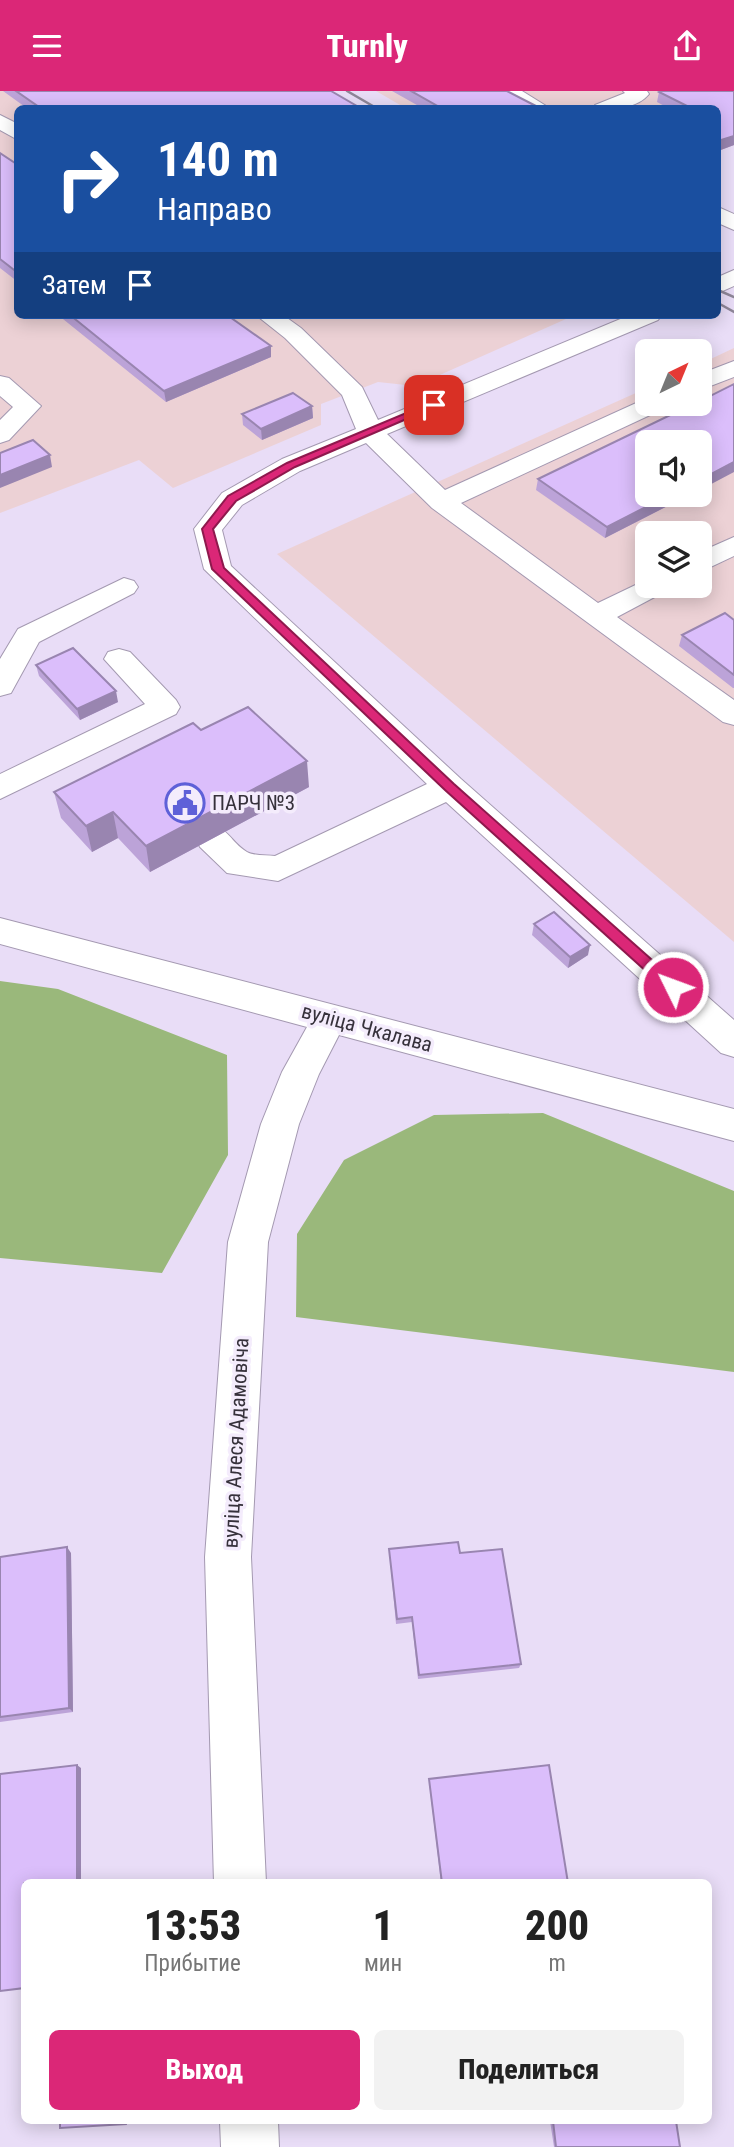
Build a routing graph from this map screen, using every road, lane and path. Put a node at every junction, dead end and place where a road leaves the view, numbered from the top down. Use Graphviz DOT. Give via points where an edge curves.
graph roads {
  1 [pos="508,91"];
  2 [pos="639,92"];
  3 [pos="534,105"];
  4 [pos="611,105"];
  5 [pos="274,319"];
  6 [pos="640,319"];
  7 [pos="734,368"];
  8 [pos="712,378"];
  9 [pos="0,383"];
  10 [pos="635,413"];
  11 [pos="370,432"];
  12 [pos="0,435"];
  13 [pos="442,502"];
  14 [pos="734,545"];
  15 [pos="712,556"];
  16 [pos="124,587"];
  17 [pos="635,596"];
  18 [pos="596,616"];
  19 [pos="119,659"];
  20 [pos="0,686"];
  21 [pos="734,715"];
  22 [pos="450,787"];
  23 [pos="0,788"];
  24 [pos="212,838"];
  25 [pos="0,931"];
  26 [pos="330,1018"];
  27 [pos="734,1042"];
  28 [pos="734,1125"];
  29 [pos="240,1879"];
  30 [pos="249,2124"];
  31 [pos="250,2147"];
  1 -- 3 [label="street"];
  2 -- 4 [label="street"];
  5 -- 11 [label="street" via="353,392"];
  6 -- 11 [label="street"];
  7 -- 8 [label="street"];
  9 -- 12 [label="street" via="27,406"];
  10 -- 13 [label="street"];
  11 -- 13 [label="street"];
  11 -- 22 [label="street" via="291,465 232,499 208,529 218,569"];
  13 -- 18 [label="street"];
  14 -- 15 [label="street"];
  16 -- 20 [label="street" via="28,636"];
  17 -- 18 [label="street"];
  18 -- 21 [label="street"];
  19 -- 23 [label="street" via="165,708"];
  22 -- 24 [label="street" via="278,869 239,864"];
  22 -- 27 [label="street"];
  25 -- 26 [label="street, вуліца Чкалава"];
  26 -- 28 [label="street, вуліца Чкалава"];
  26 -- 29 [label="street, вуліца Алеся Адамовіча" via="300,1072 280,1124 248,1242 228,1557"];
  30 -- 31 [label="street"];
}
